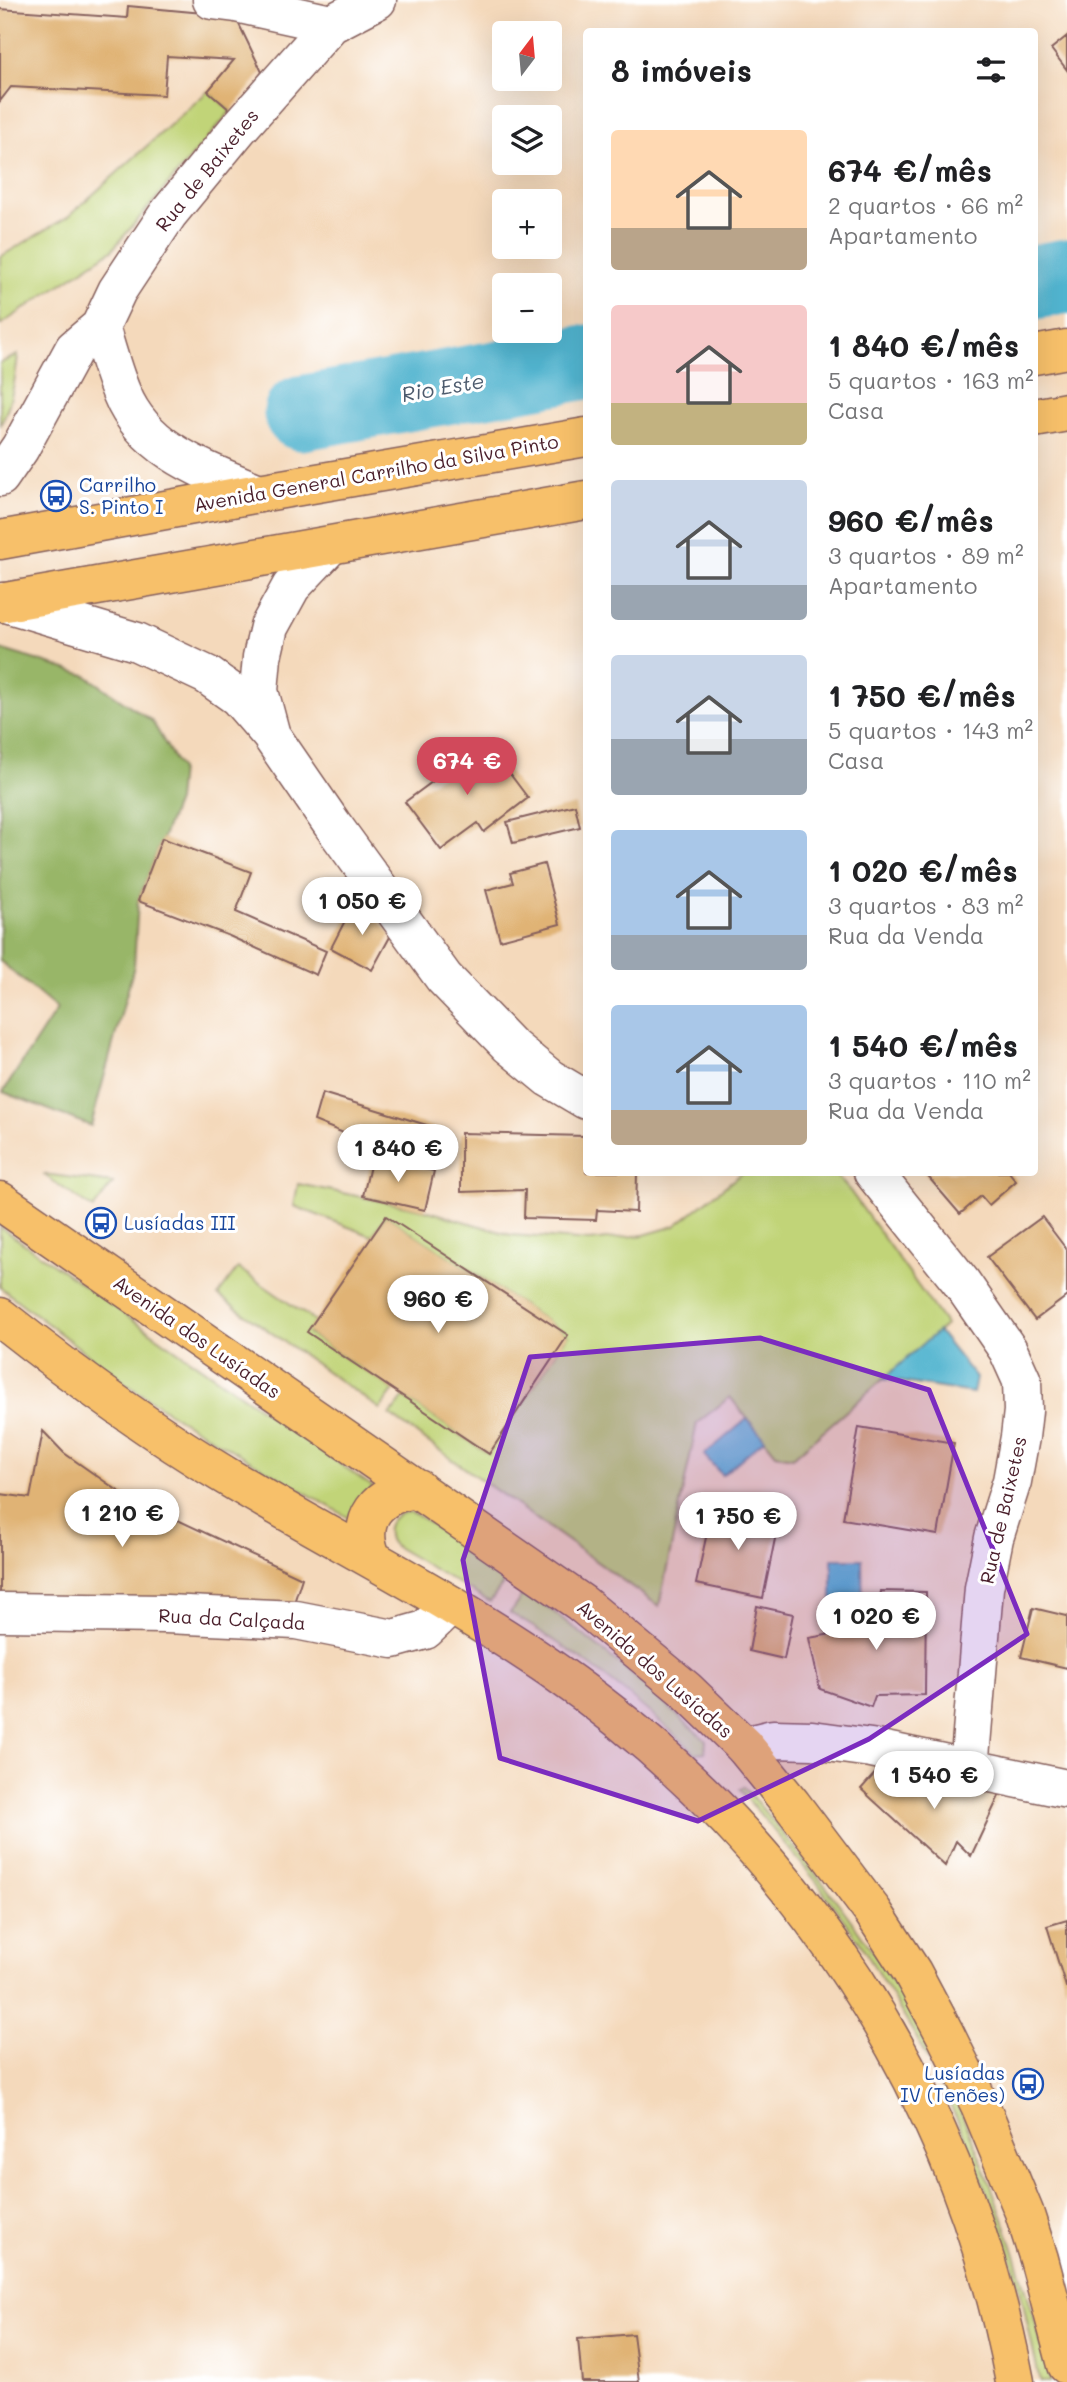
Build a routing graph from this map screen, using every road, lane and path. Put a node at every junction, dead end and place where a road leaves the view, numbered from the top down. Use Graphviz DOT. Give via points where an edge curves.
graph roads {
  1 [pos="212,0"];
  2 [pos="377,0"];
  3 [pos="331,24"];
  4 [pos="100,327"];
  5 [pos="1067,349"];
  6 [pos="1038,354"];
  7 [pos="1067,412"];
  8 [pos="1038,417"];
  9 [pos="583,438"];
  10 [pos="0,477"];
  11 [pos="259,493"];
  12 [pos="583,501"];
  13 [pos="0,540"];
  14 [pos="329,547"];
  15 [pos="2,602"];
  16 [pos="270,734"];
  17 [pos="583,1098"];
  18 [pos="876,1176"];
  19 [pos="0,1201"];
  20 [pos="0,1317"];
  21 [pos="418,1489"];
  22 [pos="372,1559"];
  23 [pos="451,1605"];
  24 [pos="0,1612"];
  25 [pos="744,1746"];
  26 [pos="969,1769"];
  27 [pos="699,1788"];
  28 [pos="1067,1789"];
  29 [pos="1066,2354"];
  30 [pos="1013,2370"];
  1 -- 3 [label="street"];
  2 -- 3 [label="street"];
  3 -- 4 [label="street, Rua de Baixetes" via="168,214 117,291"];
  4 -- 10 [label="street, Rua de Baixetes" via="74,349"];
  4 -- 11 [label="street" via="122,397 158,443"];
  5 -- 6 [label="main road"];
  7 -- 8 [label="main road"];
  9 -- 11 [label="main road, Avenida General Carrilho da Silva Pinto"];
  11 -- 13 [label="main road, Avenida General Carrilho da Silva Pinto"];
  12 -- 14 [label="main road"];
  14 -- 15 [label="main road"];
  14 -- 16 [label="street" via="291,587 269,627 259,691"];
  15 -- 16 [label="street" via="169,655 238,698"];
  16 -- 17 [label="street" via="444,978 509,1045"];
  18 -- 26 [label="street, Rua de Baixetes" via="961,1282 1008,1350 1022,1381 1023,1411 1012,1482 984,1588"];
  19 -- 21 [label="main road, Avenida dos Lusíadas"];
  20 -- 22 [label="main road" via="142,1423"];
  21 -- 22 [label="main road" via="390,1495 372,1511 366,1535"];
  21 -- 25 [label="main road, Avenida dos Lusíadas" via="602,1620"];
  22 -- 23 [label="main road"];
  23 -- 24 [label="street, Rua da Calçada" via="425,1630 393,1639 296,1620"];
  23 -- 27 [label="main road" via="603,1706"];
  25 -- 26 [label="street" via="773,1739 812,1740"];
  25 -- 27 [label="main road"];
  25 -- 29 [label="main road, Avenida dos Lusíadas" via="873,1912 923,1992 1009,2172"];
  26 -- 28 [label="street"];
  27 -- 30 [label="main road" via="781,1878 822,1932 901,2057 960,2189 991,2276"];
}
